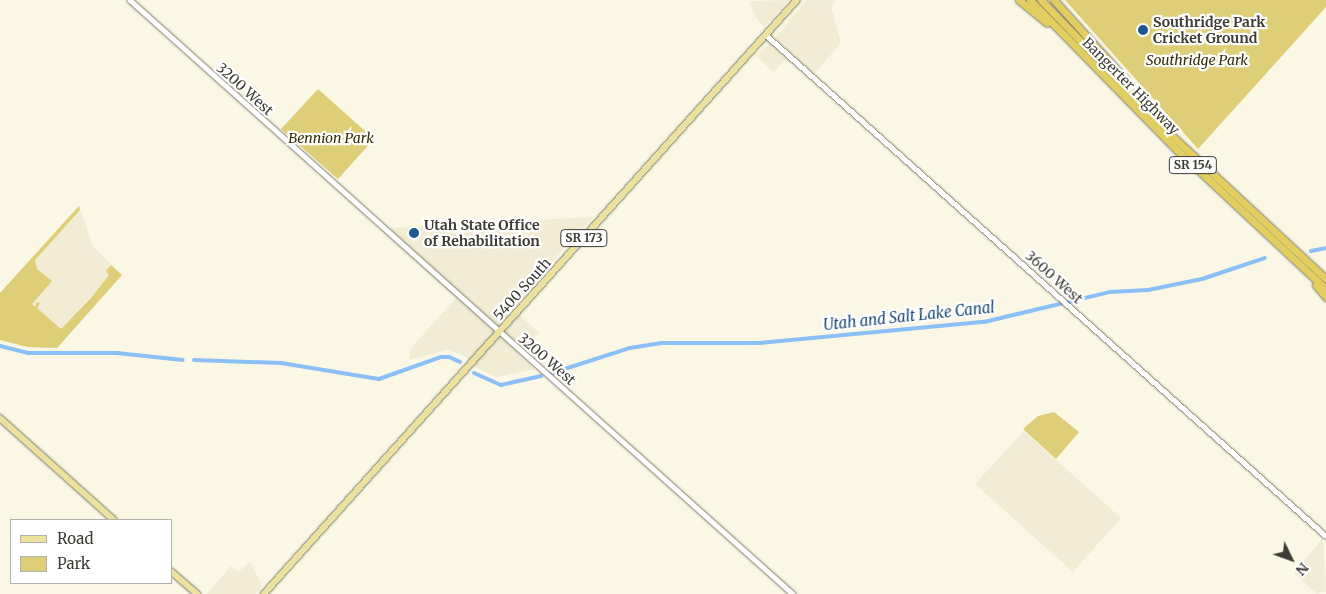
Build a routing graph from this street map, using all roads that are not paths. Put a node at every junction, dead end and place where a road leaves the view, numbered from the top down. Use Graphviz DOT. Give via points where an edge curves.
graph roads {
  1 [pos="130,0"];
  2 [pos="797,0"];
  3 [pos="1019,0"];
  4 [pos="1030,0"];
  5 [pos="1041,0"];
  6 [pos="1054,0"];
  7 [pos="766,35"];
  8 [pos="1092,64"];
  9 [pos="1138,98"];
  10 [pos="1293,248"];
  11 [pos="1298,260"];
  12 [pos="1326,273"];
  13 [pos="1326,280"];
  14 [pos="1326,289"];
  15 [pos="1326,297"];
  16 [pos="500,332"];
  17 [pos="0,418"];
  18 [pos="113,519"];
  19 [pos="1326,536"];
  20 [pos="172,572"];
  21 [pos="197,594"];
  22 [pos="264,594"];
  23 [pos="793,594"];
  1 -- 16 [label="street, 3200 West"];
  2 -- 7 [label="main road, 5400 South / SR 173"];
  3 -- 8 [label="highway"];
  4 -- 8 [label="highway, Bangerter Highway / SR 154"];
  5 -- 9 [label="highway, Bangerter Highway / SR 154"];
  6 -- 9 [label="highway" via="1115,67"];
  7 -- 16 [label="main road, 5400 South / SR 173"];
  7 -- 19 [label="street, 3600 West"];
  8 -- 11 [label="highway, Bangerter Highway / SR 154" via="1184,156"];
  9 -- 10 [label="highway, Bangerter Highway / SR 154" via="1187,150"];
  10 -- 12 [label="highway"];
  10 -- 13 [label="highway, Bangerter Highway / SR 154"];
  11 -- 14 [label="highway, Bangerter Highway / SR 154"];
  11 -- 15 [label="highway"];
  16 -- 22 [label="main road, 5400 South / SR 173"];
  16 -- 23 [label="street, 3200 West"];
  17 -- 18 [label="main road"];
  20 -- 21 [label="main road"];
}
